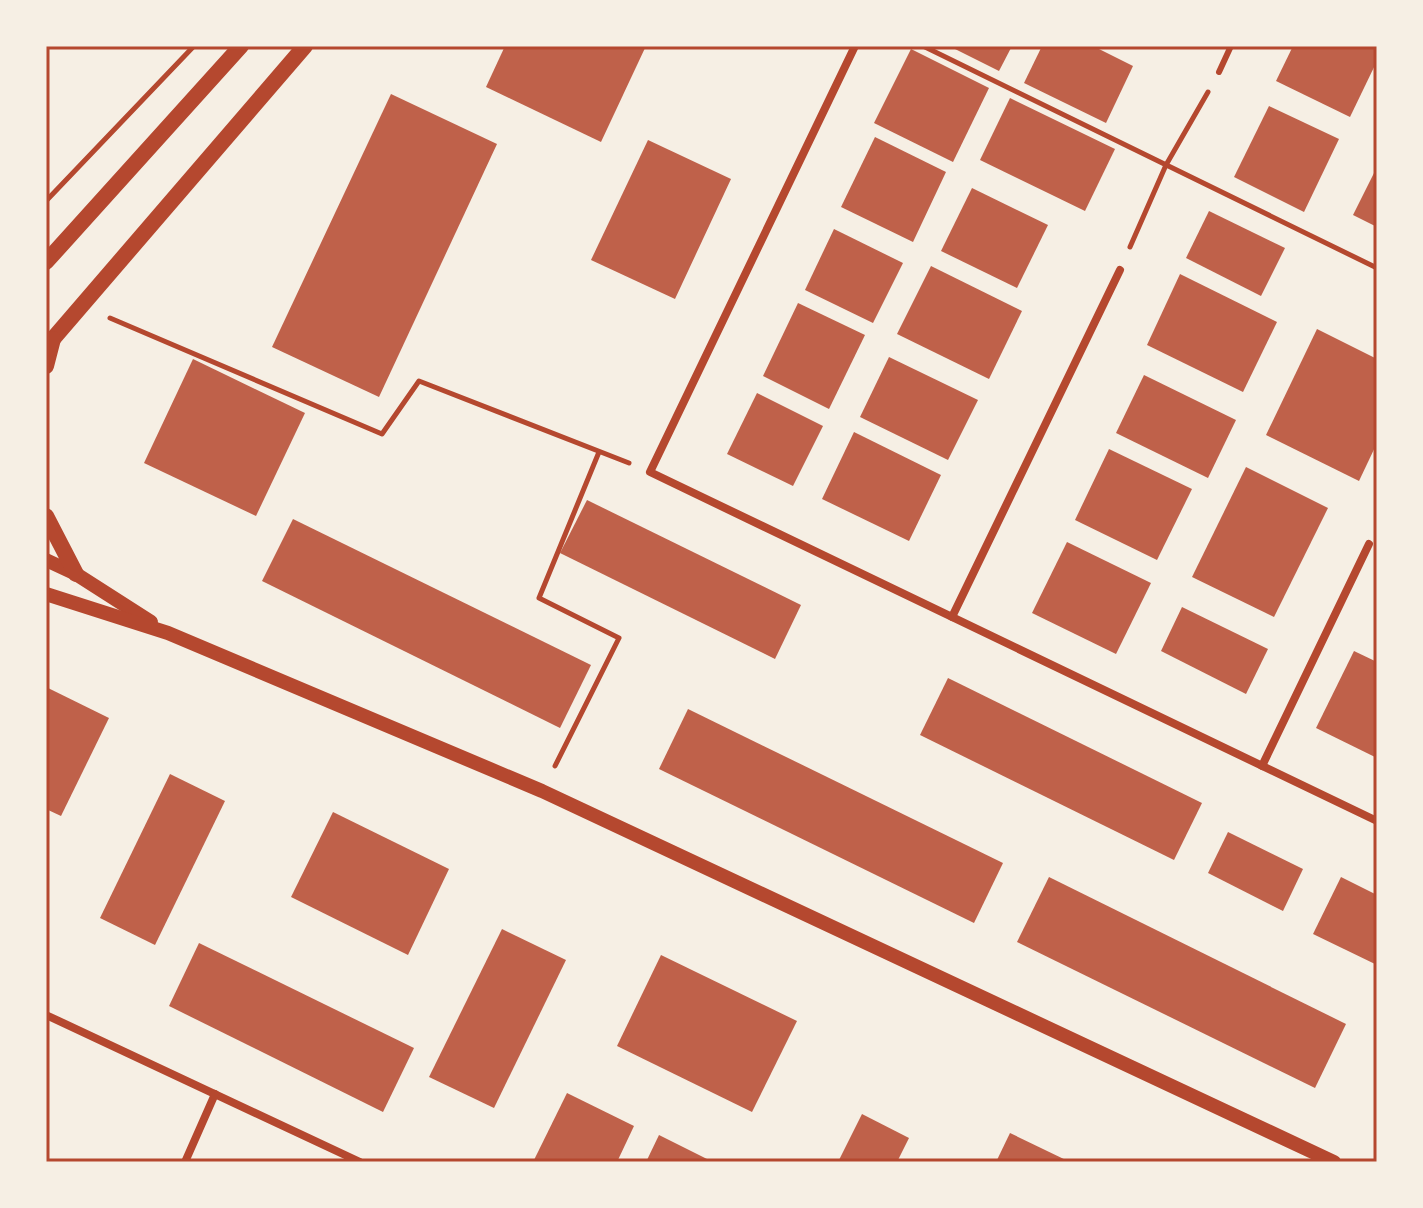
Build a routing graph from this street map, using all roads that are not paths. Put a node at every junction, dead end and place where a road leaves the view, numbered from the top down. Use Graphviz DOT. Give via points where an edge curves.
graph roads {
  1 [pos="241,46"];
  2 [pos="305,46"];
  3 [pos="855,46"];
  4 [pos="1231,46"];
  5 [pos="1219,72"];
  6 [pos="46,262"];
  7 [pos="1120,270"];
  8 [pos="50,343"];
  9 [pos="46,366"];
  10 [pos="46,516"];
  11 [pos="1369,544"];
  12 [pos="46,560"];
  13 [pos="76,574"];
  14 [pos="46,594"];
  15 [pos="952,617"];
  16 [pos="168,633"];
  17 [pos="1262,766"];
  18 [pos="1377,821"];
  19 [pos="46,1015"];
  20 [pos="215,1094"];
  21 [pos="185,1162"];
  22 [pos="360,1162"];
  23 [pos="1334,1162"];
  1 -- 6 [label="main road"];
  2 -- 8 [label="main road"];
  3 -- 15 [label="street" via="650,472"];
  4 -- 5 [label="lane"];
  7 -- 15 [label="street"];
  8 -- 9 [label="main road"];
  10 -- 13 [label="main road"];
  11 -- 17 [label="street"];
  12 -- 13 [label="street"];
  13 -- 16 [label="street"];
  14 -- 16 [label="street"];
  15 -- 17 [label="street"];
  16 -- 23 [label="street" via="542,791"];
  17 -- 18 [label="street"];
  19 -- 20 [label="street"];
  20 -- 21 [label="street"];
  20 -- 22 [label="street"];
}
